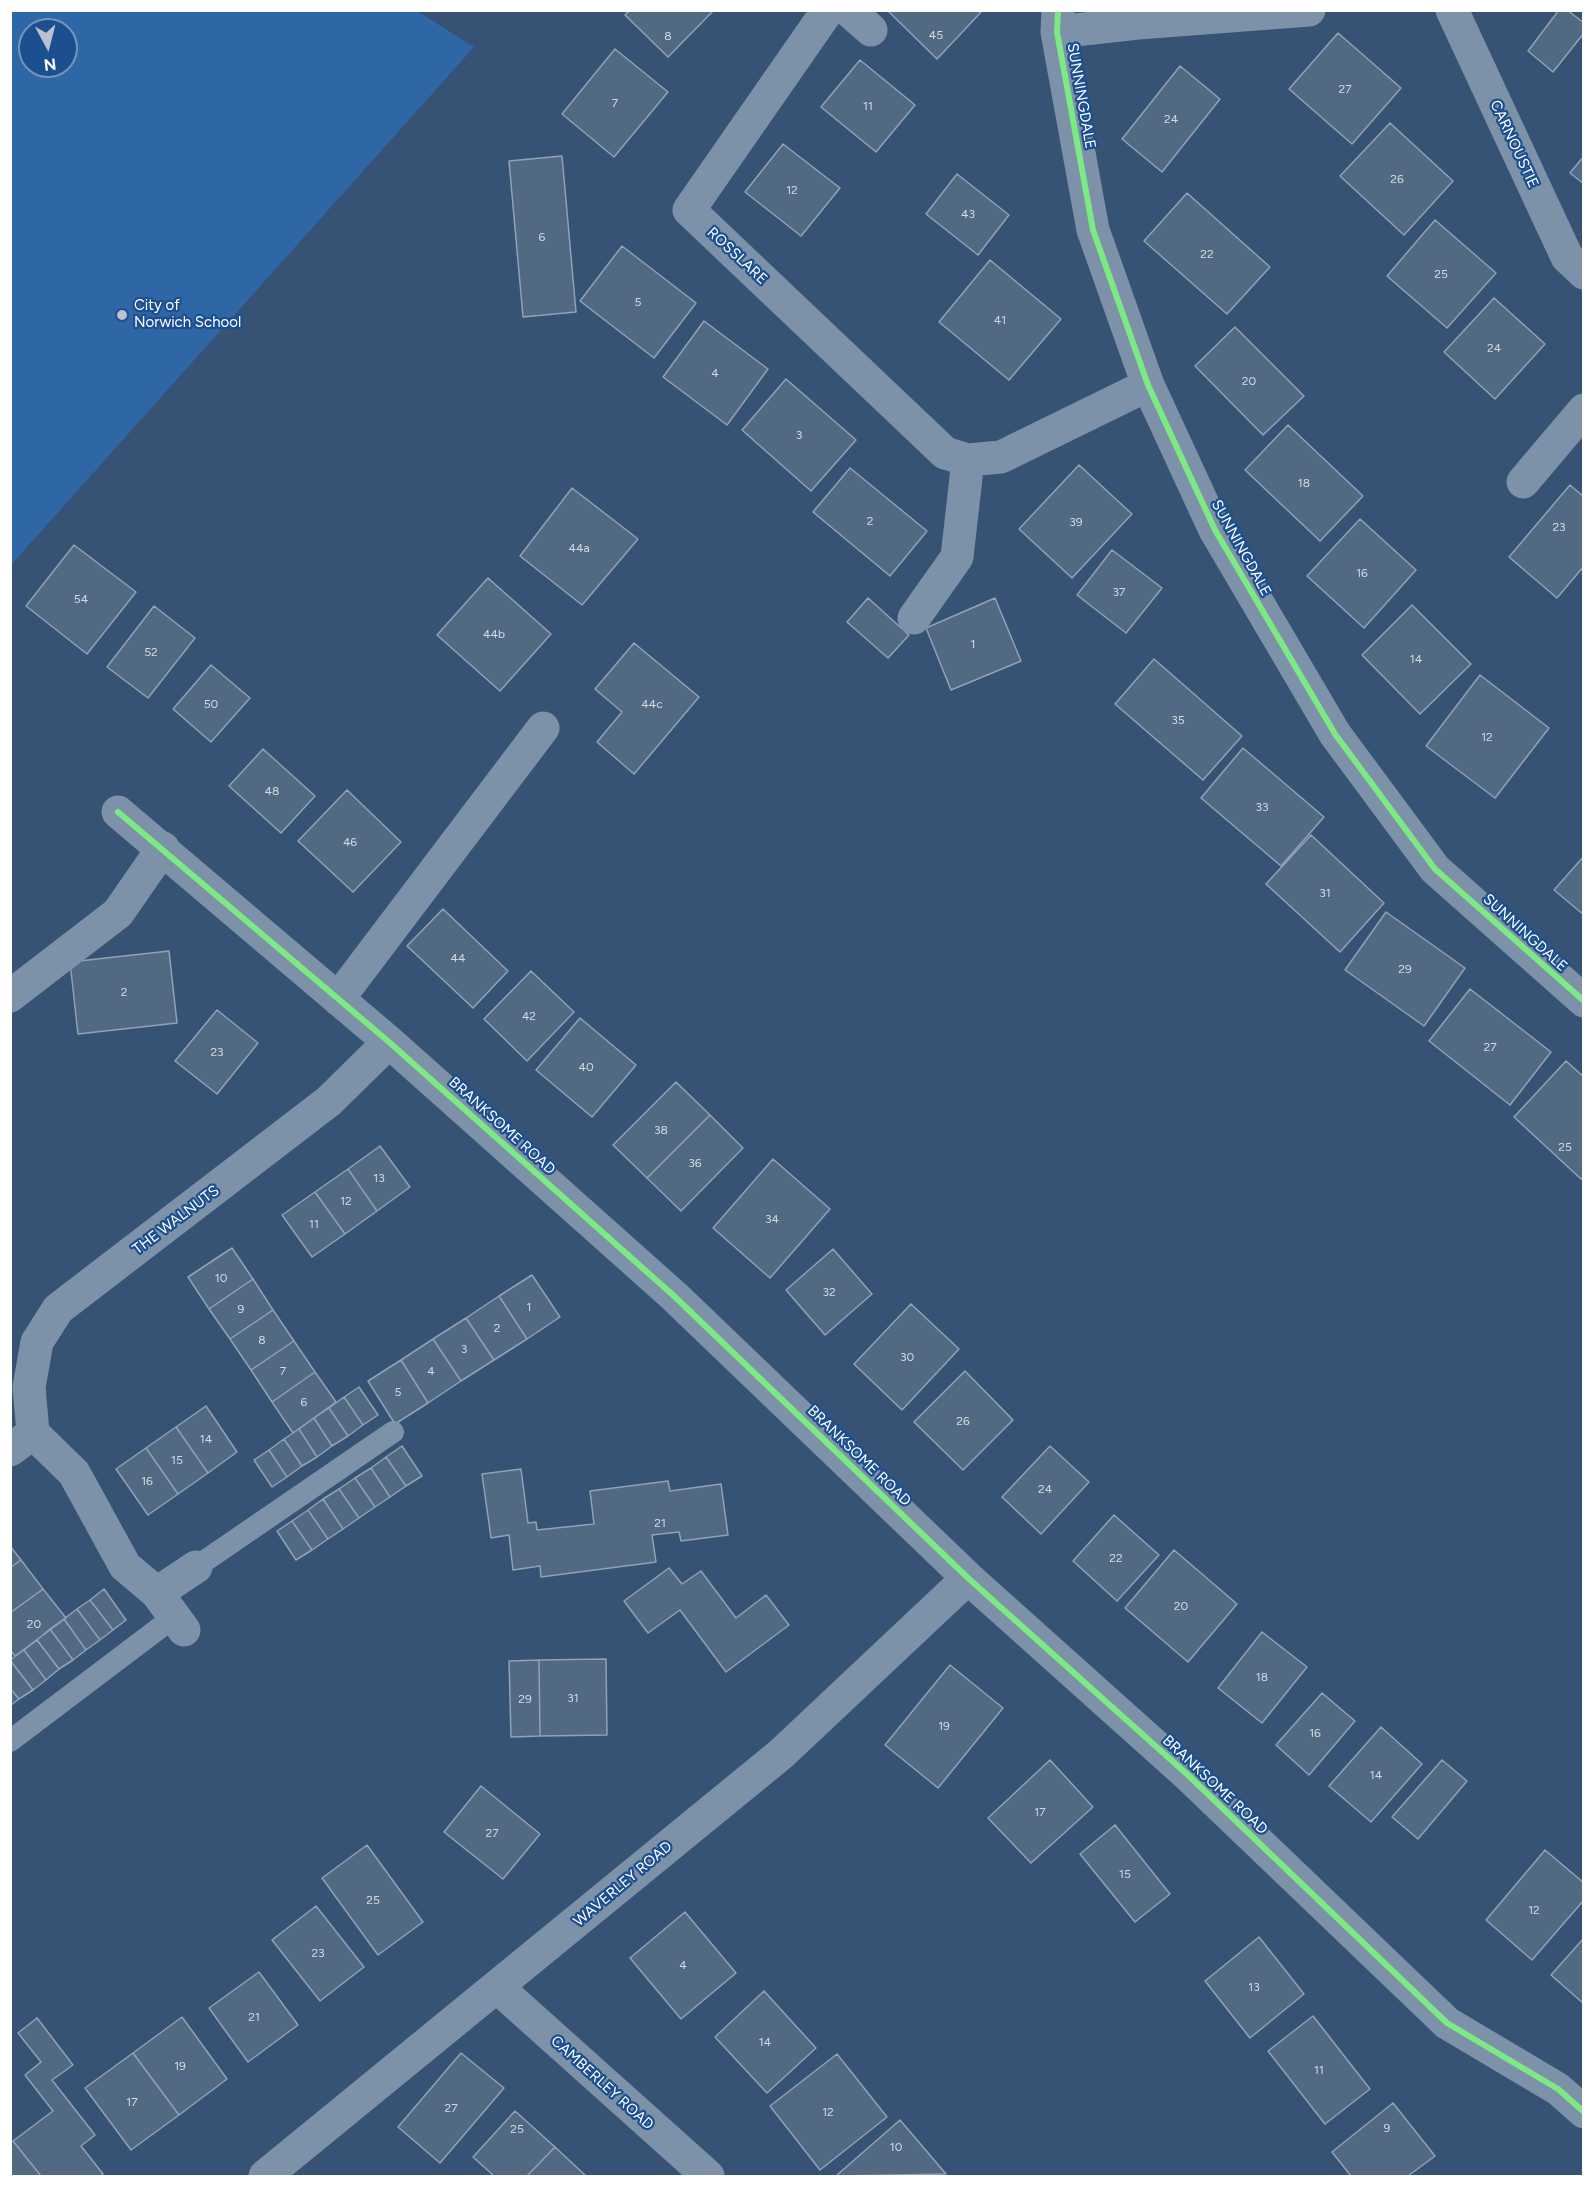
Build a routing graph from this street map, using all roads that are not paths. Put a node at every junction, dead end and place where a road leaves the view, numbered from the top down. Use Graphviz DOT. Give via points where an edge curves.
graph roads {
  1 [pos="828,10"];
  2 [pos="1309,10"];
  3 [pos="1452,10"];
  4 [pos="1058,21"];
  5 [pos="1584,273"];
  6 [pos="1148,385"];
  7 [pos="1584,410"];
  8 [pos="968,460"];
  9 [pos="1524,482"];
  10 [pos="914,618"];
  11 [pos="543,728"];
  12 [pos="118,812"];
  13 [pos="163,848"];
  14 [pos="10,996"];
  15 [pos="338,999"];
  16 [pos="1584,1001"];
  17 [pos="389,1041"];
  18 [pos="393,1432"];
  19 [pos="22,1442"];
  20 [pos="196,1567"];
  21 [pos="968,1578"];
  22 [pos="172,1613"];
  23 [pos="10,1741"];
  24 [pos="498,1987"];
  25 [pos="1584,2112"];
  26 [pos="265,2176"];
  27 [pos="708,2176"];
  1 -- 8 [label="street, ROSSLARE" via="689,210 945,453"];
  2 -- 4 [label="street" via="1137,22"];
  3 -- 5 [label="street, CARNOUSTIE" via="1567,257"];
  4 -- 6 [label="street, SUNNINGDALE" via="1093,230"];
  6 -- 8 [label="street, ROSSLARE" via="1001,457"];
  6 -- 16 [label="street, SUNNINGDALE" via="1215,530 1335,734 1435,869"];
  7 -- 9 [label="street"];
  8 -- 10 [label="street" via="957,557"];
  11 -- 15 [label="street"];
  12 -- 13 [label="street, BRANKSOME ROAD"];
  13 -- 14 [label="street" via="118,913"];
  13 -- 15 [label="street, BRANKSOME ROAD"];
  15 -- 17 [label="street, BRANKSOME ROAD"];
  17 -- 19 [label="street, THE WALNUTS" via="329,1101 58,1309 37,1342"];
  17 -- 21 [label="street, BRANKSOME ROAD" via="714,1333"];
  18 -- 20 [label="lane"];
  19 -- 22 [label="street, THE WALNUTS" via="74,1473 125,1566"];
  20 -- 22 [label="street"];
  21 -- 24 [label="street, WAVERLEY ROAD" via="781,1754"];
  21 -- 25 [label="street, BRANKSOME ROAD" via="1189,1776 1447,2023 1558,2089"];
  22 -- 23 [label="lane"];
  24 -- 26 [label="street, WAVERLEY ROAD"];
  24 -- 27 [label="street, CAMBERLEY ROAD"];
}
